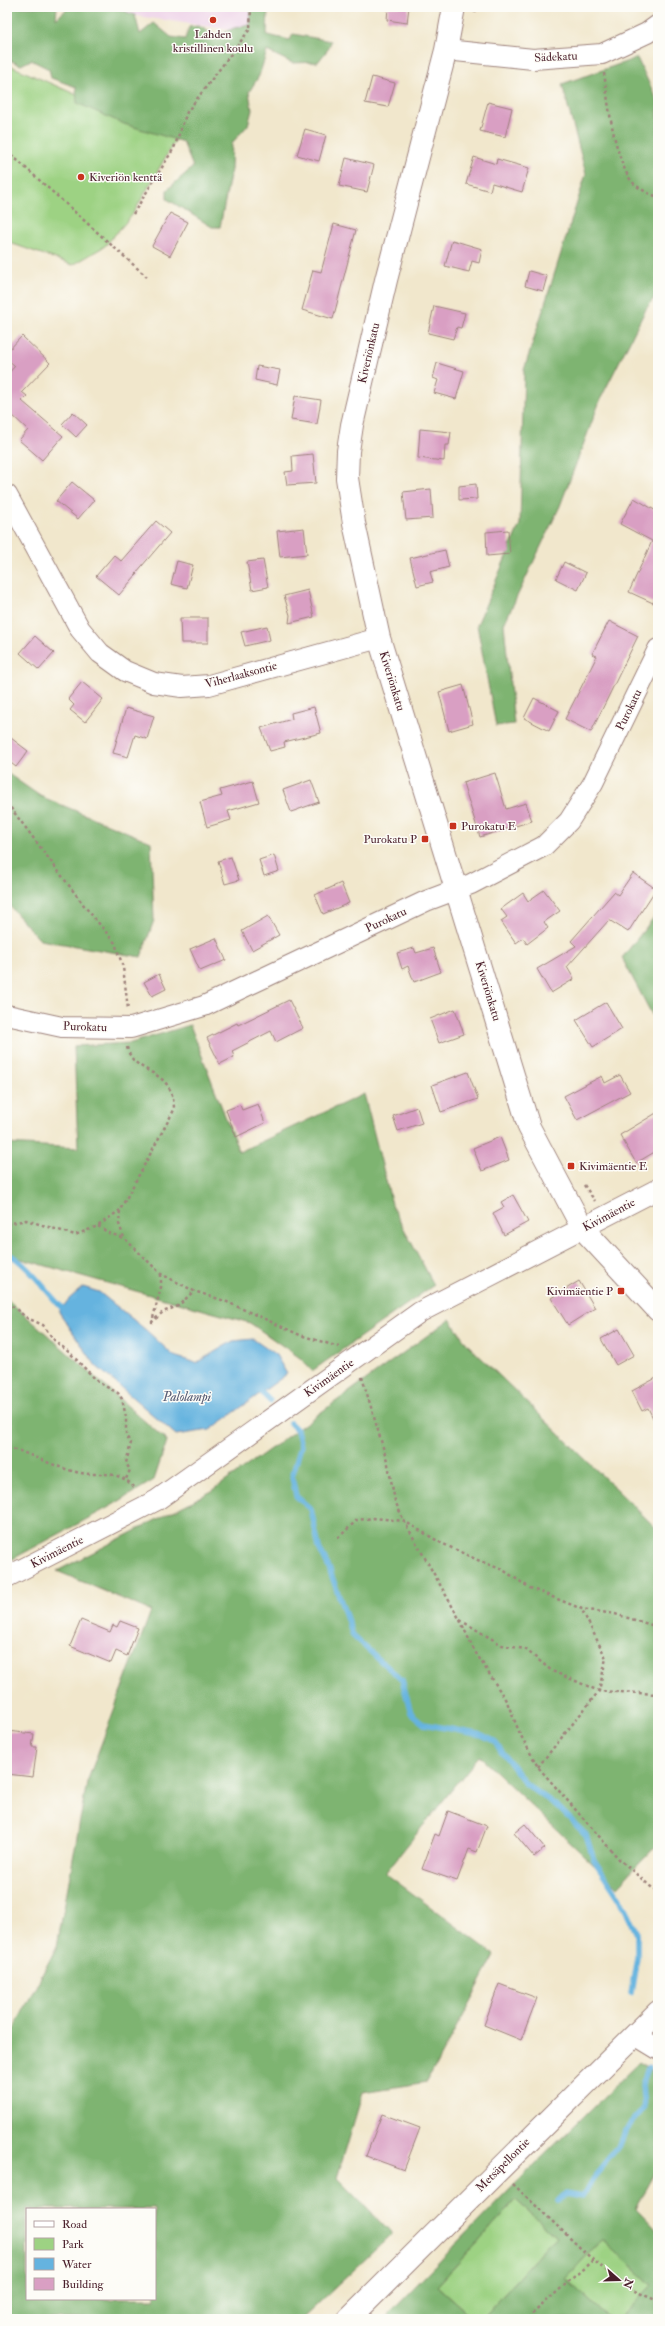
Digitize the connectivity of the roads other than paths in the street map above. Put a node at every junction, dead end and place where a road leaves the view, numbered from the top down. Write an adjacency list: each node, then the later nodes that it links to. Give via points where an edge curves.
1 (454, 7): 3 (street, Kiveriönkatu)
2 (658, 25): 3 (street, Sädekatu, via 602,54 533,59)
3 (446, 50): 5 (street, Kiveriönkatu, via 386,280 348,451 347,478 354,523)
4 (7, 495): 5 (street, Viherlaaksontie, via 80,630 100,653 125,671 154,683 182,687 209,685)
5 (378, 638): 7 (street, Kiveriönkatu)
6 (658, 649): 7 (street, Purokatu, via 593,783 569,821 544,846 471,884)
7 (456, 889): 8 (street, Purokatu, via 204,1006 131,1028 62,1027); 10 (street, Kiveriönkatu, via 529,1127)
8 (7, 1015)
9 (658, 1189): 10 (street, Kivimäentie)
10 (584, 1228): 11 (street, Kiveriönkatu); 12 (street, Kivimäentie, via 420,1312 157,1500)
11 (658, 1310)
12 (7, 1577)
13 (658, 2012): 14 (street, Metsäpellontie)
14 (635, 2035): 15 (street); 16 (street, Metsäpellontie)
15 (658, 2049)
16 (349, 2319)

